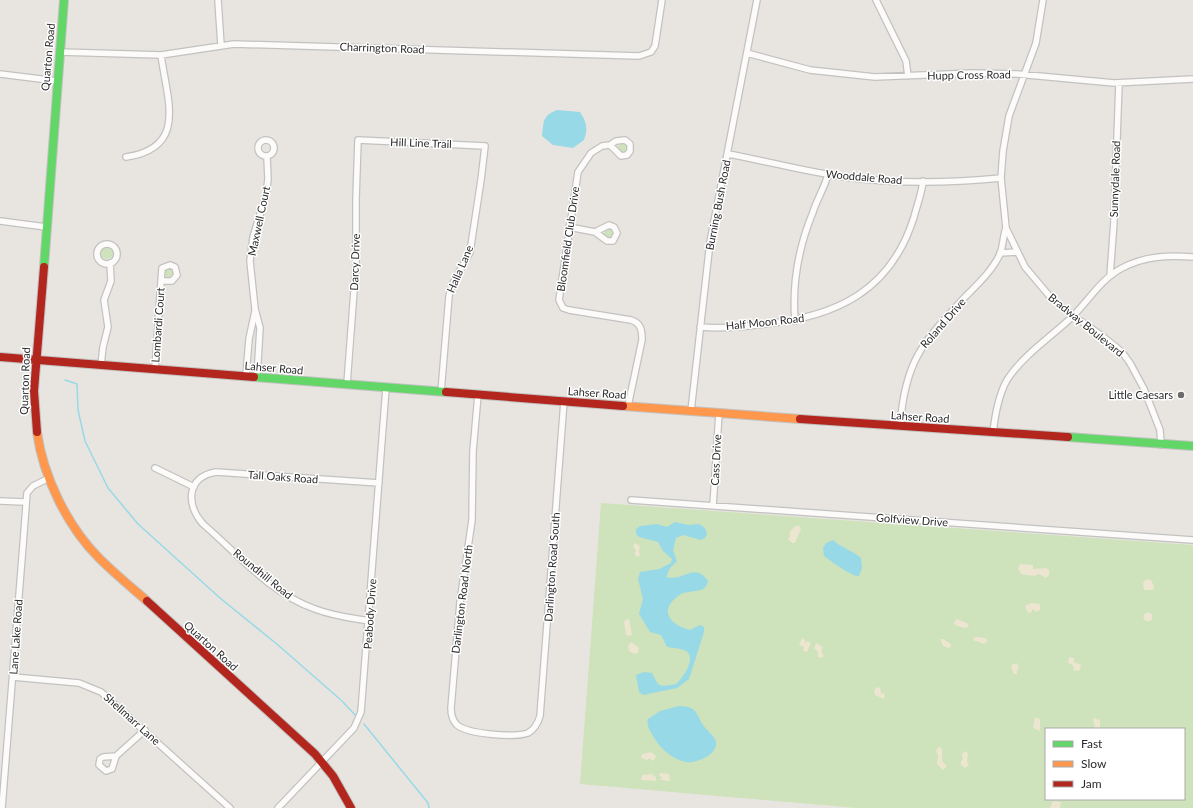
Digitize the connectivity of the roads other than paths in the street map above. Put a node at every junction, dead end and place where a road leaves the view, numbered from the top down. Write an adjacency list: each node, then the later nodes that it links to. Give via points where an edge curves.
1 (64, 0): 8 (street, Quarton Road)
2 (218, 0): 7 (street)
3 (662, 0): 7 (street, Charrington Road, via 654,46 651,52 639,56)
4 (757, 0): 9 (street, Burning Bush Road)
5 (876, 0): 13 (street, via 906,61)
6 (1043, 0): 12 (street, Bradway Boulevard, via 1036,42)
7 (221, 45): 10 (street, Charrington Road)
8 (60, 52): 10 (street, Charrington Road); 15 (street, Quarton Road)
9 (747, 53): 13 (street, Hupp Cross Road, via 816,70 875,77); 20 (street, Burning Bush Road)
10 (161, 56): 21 (street, via 169,114 168,131 160,144 153,149 141,155)
11 (0, 74): 15 (street)
12 (1025, 75): 13 (street, Hupp Cross Road, via 972,73); 16 (street, Hupp Cross Road); 24 (street, Bradway Boulevard, via 1006,129)
13 (908, 76)
14 (1193, 79): 16 (street, Hupp Cross Road)
15 (57, 81): 27 (street, Quarton Road)
16 (1119, 83): 35 (street, Sunnydale Road)
17 (358, 140): 19 (street, Hill Line Trail); 47 (street, Darcy Drive, via 356,264)
18 (610, 145): 28 (street, Bloomfield Club Drive, via 602,146 591,153 580,166)
19 (485, 146): 49 (street, Halla Lane, via 470,252 448,296)
20 (728, 154): 23 (street, Wooddale Road); 40 (street, Burning Bush Road, via 710,242)
21 (126, 157)
22 (267, 157): 37 (street, Maxwell Court, via 266,195 251,253 250,270)
23 (828, 174): 25 (street, Wooddale Road, via 877,181); 39 (street, via 812,212 801,251 795,288)
24 (1001, 178): 25 (street, Wooddale Road); 29 (street, Bradway Boulevard)
25 (923, 181): 39 (street, Half Moon Road, via 906,238 897,255 881,275 843,304 827,312)
26 (0, 221): 27 (street)
27 (46, 227): 42 (street, Quarton Road)
28 (569, 228): 30 (street); 52 (street, Bloomfield Club Drive, via 561,304 577,312 630,320 636,322 641,329 641,348)
29 (1006, 228): 31 (street, Bradway Boulevard); 32 (street, Roland Drive)
30 (594, 232)
31 (1017, 252): 32 (street); 38 (street, Bradway Boulevard, via 1042,288)
32 (1000, 253): 55 (street, Roland Drive, via 987,275 936,328 918,352 905,386)
33 (1193, 257): 35 (street, via 1149,258 1130,264)
34 (110, 263): 43 (street, via 111,281 104,300 108,327)
35 (1110, 276): 38 (street)
36 (161, 281): 44 (street, Lombardi Court)
37 (255, 309): 45 (street, Maxwell Court); 46 (street, Maxwell Court, via 260,328)
38 (1073, 316): 56 (street, via 1023,361 1008,379 998,403); 57 (street, Bradway Boulevard, via 1101,335 1130,363 1144,389 1160,430)
39 (795, 321): 40 (street, Half Moon Road)
40 (700, 327): 53 (street, Burning Bush Road)
41 (0, 357): 42 (street, Lahser Road)
42 (36, 360): 43 (street, Lahser Road); 60 (street, Quarton Road, via 36,426)
43 (101, 365): 44 (street, Lahser Road)
44 (155, 369): 45 (street, Lahser Road)
45 (246, 376): 46 (street, Lahser Road)
46 (257, 377): 47 (street, Lahser Road)
47 (347, 384): 48 (street, Lahser Road)
48 (386, 388): 49 (street, Lahser Road); 61 (street, Peabody Drive)
49 (441, 392): 50 (street, Lahser Road)
50 (478, 395): 51 (street, Lahser Road); 71 (street, Darlington Road North, via 473,450 472,520 460,602 451,713 455,722 466,730 513,735)
51 (564, 401): 52 (street, Lahser Road); 71 (street, Darlington Road South, via 541,711)
52 (628, 406): 53 (street, Lahser Road)
53 (691, 411): 54 (street, Lahser Road)
54 (719, 413): 55 (street, Lahser Road); 66 (street, Cass Drive)
55 (900, 426): 56 (street, Lahser Road)
56 (993, 433): 57 (street, Lahser Road)
57 (1161, 445): 58 (street, Lahser Road)
58 (1193, 446)
59 (155, 468): 62 (street)
60 (48, 478): 65 (street, Lane Lake Road, via 30,489); 73 (street, Quarton Road, via 74,526 102,561)
61 (379, 483): 62 (street, Tall Oaks Road, via 223,472 206,475); 68 (street, Peabody Drive)
62 (194, 487): 68 (street, Roundhill Road, via 191,500 196,516 269,583 294,600 314,609)
63 (631, 500): 66 (street, Golfview Drive)
64 (0, 501): 65 (street)
65 (25, 502): 69 (street, Lane Lake Road)
66 (714, 506): 67 (street, Golfview Drive)
67 (1193, 540)
68 (369, 621): 73 (street, Peabody Drive, via 361,712 354,728)
69 (13, 677): 70 (street, Shellmarr Lane, via 90,686 101,692); 74 (street, Lane Lake Road)
70 (145, 730): 72 (street); 76 (street, Shellmarr Lane)
71 (532, 730)
72 (116, 756)
73 (322, 762): 77 (street, Peabody Drive); 78 (street, Quarton Road, via 340,786)
74 (2, 778): 75 (street, Lane Lake Road)
75 (2, 808)
76 (230, 808)
77 (278, 808)
78 (351, 808)

